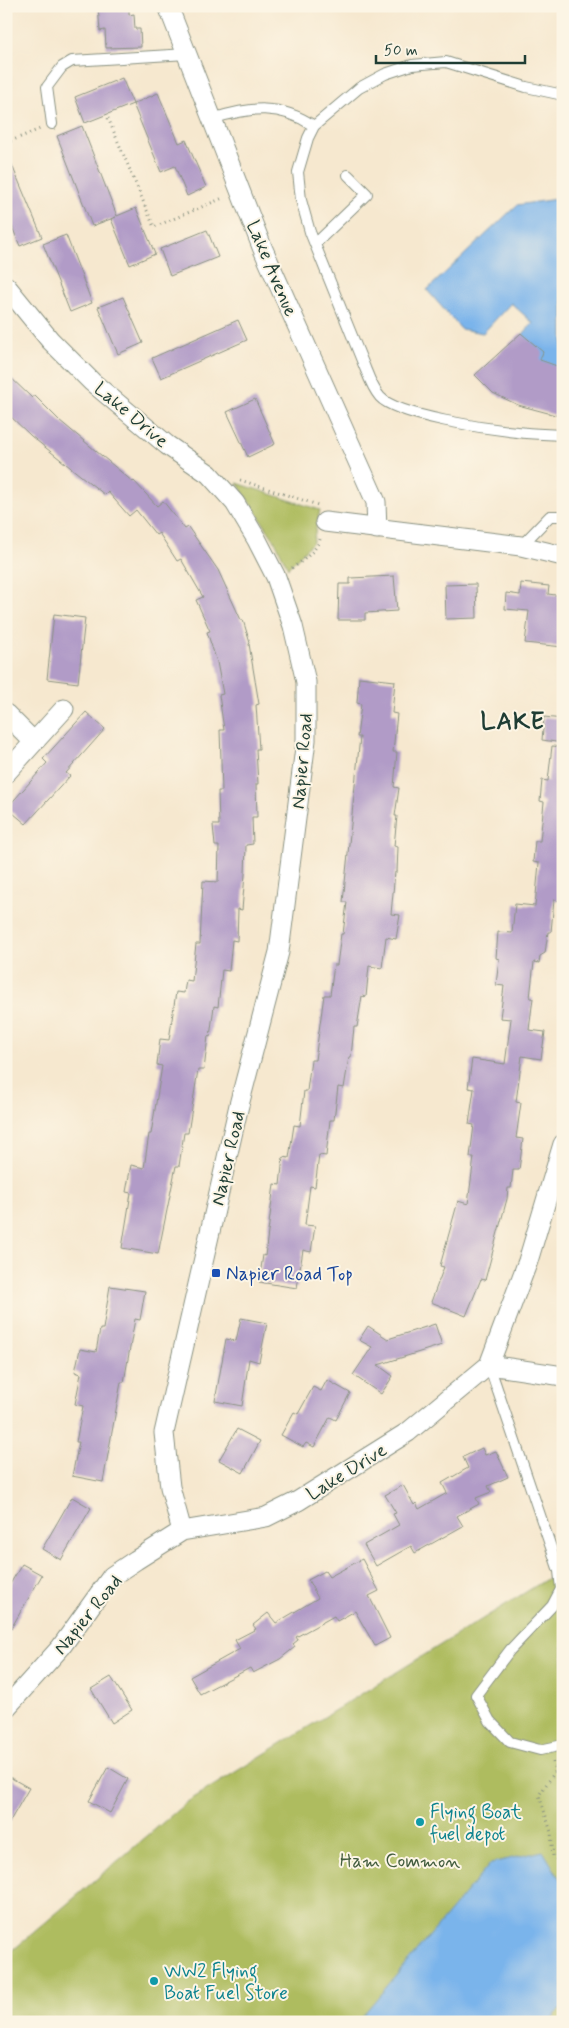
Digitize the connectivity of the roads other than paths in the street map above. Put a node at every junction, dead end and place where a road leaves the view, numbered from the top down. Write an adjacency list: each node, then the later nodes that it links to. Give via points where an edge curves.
1 (168, 6): 2 (street, Lake Avenue)
2 (187, 54): 4 (street, Lake Avenue); 5 (lane, via 72,61 62,67 47,87)
3 (563, 95): 6 (lane, via 446,62 412,65 359,88)
4 (212, 118): 6 (lane, via 276,109 298,116); 13 (street, Lake Avenue, via 262,247 376,502)
5 (52, 124)
6 (314, 126): 8 (lane, via 298,172 301,200)
7 (348, 175): 8 (lane, via 366,194)
8 (315, 244): 10 (lane, via 372,384 381,398 393,406 433,418 518,432)
9 (6, 286): 14 (street, Lake Drive, via 50,340 92,382 223,488)
10 (563, 434)
11 (563, 516): 15 (lane, via 550,516)
12 (325, 522): 13 (street)
13 (377, 529): 15 (street)
14 (257, 540): 24 (street, Napier Road, via 276,576 293,626 306,682 306,740 279,952 239,1105 164,1433 170,1487)
15 (521, 546): 16 (street)
16 (563, 556)
17 (64, 709): 19 (street)
18 (6, 714): 19 (street)
19 (34, 742): 20 (street)
20 (6, 773)
21 (563, 1144): 22 (street, Lake Drive, via 528,1262)
22 (489, 1364): 23 (street); 24 (street, Lake Drive, via 408,1432 298,1501 266,1517); 26 (lane, via 559,1571 562,1589 552,1606 510,1650 476,1695 490,1721 510,1742 540,1750)
23 (563, 1376)
24 (182, 1531): 25 (street, Napier Road, via 112,1576 62,1647)
25 (6, 1708)
26 (563, 1744)

